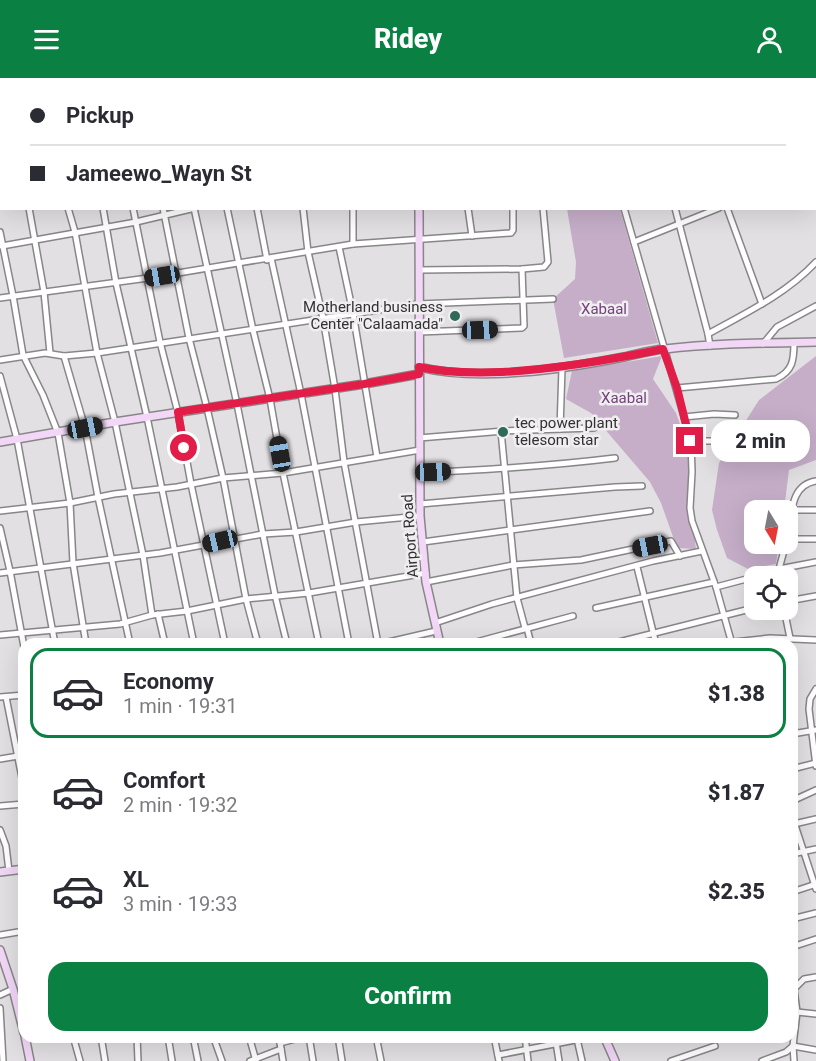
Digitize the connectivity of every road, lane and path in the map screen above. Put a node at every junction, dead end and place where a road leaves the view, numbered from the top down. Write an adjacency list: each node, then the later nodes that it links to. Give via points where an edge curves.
1 (29, 210): 27 (street)
2 (69, 210): 25 (street)
3 (103, 210): 23 (street)
4 (133, 210): 21 (street)
5 (163, 210): 20 (street)
6 (190, 210): 20 (street)
7 (194, 210): 37 (street)
8 (227, 210): 36 (street)
9 (257, 210): 34 (street)
10 (303, 210): 33 (street)
11 (353, 210): 30 (street)
12 (419, 210): 28 (street, Airport Road)
13 (468, 210): 26 (street)
14 (513, 210): 26 (street, via 512,232)
15 (543, 210): 38 (street, via 548,262 542,268)
16 (625, 210): 29 (street)
17 (676, 210): 22 (street)
18 (714, 210): 22 (street)
19 (728, 210): 50 (street)
20 (164, 216): 21 (street); 40 (street)
21 (136, 222): 23 (street); 41 (street)
22 (680, 224): 29 (street); 58 (street)
23 (107, 227): 25 (street); 42 (street)
24 (0, 232): 31 (street)
25 (75, 232): 27 (street); 43 (street)
26 (472, 236): 28 (street)
27 (35, 240): 31 (street); 44 (street)
28 (418, 240): 30 (street); 39 (street, Airport Road)
29 (634, 242): 66 (street)
30 (353, 244): 32 (street)
31 (2, 246): 45 (street)
32 (339, 247): 33 (street); 52 (street)
33 (308, 252): 34 (street); 53 (street)
34 (269, 259): 36 (street); 54 (street)
35 (816, 262): 50 (street)
36 (238, 264): 37 (street); 55 (street)
37 (206, 269): 40 (street); 57 (street)
38 (522, 269): 39 (street); 48 (street)
39 (419, 270): 49 (street, Airport Road)
40 (176, 274): 41 (street); 59 (street)
41 (148, 278): 42 (street); 60 (street)
42 (116, 283): 43 (street); 65 (street)
43 (86, 287): 44 (street); 67 (street)
44 (44, 292): 45 (street); 68 (street)
45 (13, 296): 46 (street); 69 (street)
46 (0, 298)
47 (554, 299): 48 (street)
48 (523, 300): 49 (street); 56 (street, via 522,328)
49 (418, 304): 52 (street); 56 (street, Airport Road)
50 (762, 304): 58 (street)
51 (816, 306): 63 (street, via 777,327)
52 (352, 313): 53 (street); 75 (street)
53 (323, 318): 54 (street); 77 (street)
54 (285, 325): 55 (street); 78 (street)
55 (253, 330): 57 (street); 79 (street)
56 (419, 332): 73 (street, Airport Road)
57 (222, 334): 59 (street); 80 (street)
58 (708, 334): 64 (street)
59 (189, 338): 60 (street); 81 (street)
60 (160, 342): 65 (street); 82 (street)
61 (794, 342): 62 (street); 63 (street); 76 (street, via 790,369 777,379)
62 (816, 342)
63 (762, 344): 64 (street)
64 (710, 346): 66 (street)
65 (130, 348): 67 (street); 84 (street)
66 (663, 349): 72 (street); 76 (street)
67 (97, 352): 70 (street); 86 (street)
68 (50, 353): 69 (street); 70 (street)
69 (23, 355): 71 (street); 91 (street)
70 (64, 356): 87 (street)
71 (0, 360)
72 (562, 368): 73 (street, via 484,373); 89 (street)
73 (419, 370): 75 (street); 92 (street, Airport Road)
74 (0, 376): 93 (street)
75 (364, 384): 77 (street); 98 (street)
76 (677, 388): 85 (street)
77 (335, 389): 78 (street); 100 (street)
78 (301, 394): 79 (street); 101 (street)
79 (270, 399): 80 (street); 103 (street)
80 (237, 404): 81 (street); 105 (street)
81 (207, 408): 82 (street); 106 (street)
82 (178, 412): 84 (street); 108 (street)
83 (735, 415): 85 (street)
84 (147, 417): 86 (street); 110 (street)
85 (684, 417): 94 (street)
86 (115, 422): 87 (street); 111 (street)
87 (85, 428): 91 (street); 112 (street)
88 (594, 428): 89 (street)
89 (560, 429): 90 (street)
90 (501, 431): 92 (street); 102 (street)
91 (58, 433): 93 (street); 115 (street)
92 (419, 438): 97 (street, Airport Road)
93 (17, 439): 96 (street); 117 (street)
94 (690, 441): 95 (street); 135 (street, via 690,508)
95 (722, 441)
96 (0, 442)
97 (420, 450): 98 (street); 104 (street, Airport Road)
98 (377, 457): 100 (street)
99 (615, 458): 102 (street)
100 (344, 462): 101 (street); 123 (street)
101 (314, 467): 103 (street); 125 (street)
102 (503, 469): 104 (street); 113 (street)
103 (284, 473): 105 (street); 127 (street)
104 (419, 473): 116 (street, Airport Road)
105 (252, 476): 106 (street); 128 (street)
106 (222, 478): 108 (street); 129 (street)
107 (816, 481): 114 (street, via 805,484)
108 (191, 484): 110 (street); 133 (street)
109 (642, 486): 113 (street)
110 (161, 488): 111 (street); 134 (street)
111 (129, 493): 112 (street); 136 (street)
112 (98, 497): 115 (street); 138 (street)
113 (507, 497): 116 (street); 126 (street)
114 (794, 500)
115 (70, 503): 117 (street); 140 (street)
116 (420, 504): 122 (street, Airport Road)
117 (28, 508): 120 (street); 144 (street)
118 (798, 510): 119 (street)
119 (816, 510)
120 (0, 511)
121 (650, 511): 126 (street)
122 (420, 516): 123 (street); 132 (street, Airport Road)
123 (356, 522): 125 (street); 150 (street)
124 (0, 528): 145 (street)
125 (326, 528): 127 (street); 152 (street)
126 (511, 531): 132 (street); 141 (street)
127 (296, 532): 128 (street); 153 (street)
128 (263, 534): 129 (street); 154 (street)
129 (235, 538): 133 (street); 158 (street)
130 (798, 539): 131 (street)
131 (816, 539)
132 (423, 542): 147 (street, Airport Road)
133 (204, 544): 134 (street); 160 (street)
134 (174, 550): 136 (street); 163 (street)
135 (702, 551): 137 (street); 151 (street)
136 (143, 555): 138 (street); 164 (street)
137 (680, 556): 141 (street, via 671,540 581,560); 142 (street)
138 (111, 558): 140 (street); 168 (street)
139 (816, 562): 143 (street)
140 (73, 563): 144 (street); 169 (street)
141 (513, 565): 149 (street); 156 (street)
142 (637, 567): 156 (street); 157 (street)
143 (798, 567)
144 (42, 568): 145 (street); 172 (street)
145 (10, 571): 146 (street); 174 (street)
146 (0, 573)
147 (426, 573): 149 (street, Airport Road); 150 (street)
148 (744, 579): 151 (street)
149 (426, 582): 170 (street, Airport Road)
150 (368, 584): 152 (street); 187 (street)
151 (715, 584): 157 (street); 165 (street)
152 (337, 588): 153 (street); 186 (street)
153 (309, 593): 154 (street); 185 (street)
154 (275, 595): 158 (street); 184 (street)
155 (816, 596): 159 (street)
156 (517, 598): 170 (street); 171 (street)
157 (644, 598): 161 (street); 173 (street)
158 (246, 599): 160 (street); 183 (street)
159 (798, 600)
160 (216, 605): 163 (street); 182 (street)
161 (596, 608)
162 (744, 610): 165 (street)
163 (187, 611): 164 (street); 181 (street)
164 (155, 615): 168 (street); 180 (street)
165 (724, 615): 173 (street); 194 (street)
166 (573, 616): 171 (street)
167 (786, 620): 195 (street)
168 (125, 623): 169 (street); 179 (street)
169 (81, 627): 172 (street); 178 (street)
170 (436, 627): 188 (street); 189 (street, Airport Road)
171 (526, 628): 190 (street); 191 (street)
172 (53, 631): 174 (street); 177 (street)
173 (653, 632): 192 (street); 193 (street)
174 (21, 633): 175 (street); 176 (street)
175 (0, 635)
176 (22, 638)
177 (54, 638)
178 (84, 638)
179 (129, 638)
180 (163, 638)
181 (193, 638)
182 (224, 638)
183 (256, 638)
184 (286, 638)
185 (318, 638)
186 (348, 638)
187 (378, 638)
188 (399, 638)
189 (439, 638)
190 (490, 638)
191 (529, 638)
192 (632, 638)
193 (654, 638)
194 (731, 638)
195 (790, 638)
196 (798, 639): 197 (street)
197 (816, 640)
198 (816, 689): 201 (street)
199 (18, 696): 200 (street)
200 (2, 697): 204 (street)
201 (813, 699): 202 (street, via 808,709)
202 (814, 730): 203 (street); 207 (street)
203 (798, 733)
204 (18, 746)
205 (18, 756): 206 (street)
206 (0, 759)
207 (816, 764): 208 (street)
208 (798, 768)
209 (816, 790): 210 (street)
210 (798, 798)
211 (18, 804): 212 (street)
212 (0, 806)
213 (816, 819): 214 (street)
214 (798, 820)
215 (0, 830): 221 (street)
216 (798, 837): 218 (street)
217 (816, 849): 218 (street)
218 (802, 851): 219 (street); 223 (street)
219 (798, 852)
220 (18, 870): 221 (street)
221 (9, 871): 222 (street)
222 (0, 872)
223 (815, 886): 224 (street)
224 (798, 890)
225 (816, 913): 226 (street)
226 (798, 918)
227 (18, 932): 228 (street)
228 (0, 935)
229 (816, 939): 230 (street)
230 (798, 945)
231 (0, 950): 234 (street)
232 (816, 977): 233 (street)
233 (798, 984)
234 (13, 989): 235 (street); 237 (street)
235 (0, 995)
236 (0, 1008): 265 (street)
237 (18, 1010)
238 (798, 1012): 239 (street)
239 (816, 1014)
240 (26, 1043): 266 (street)
241 (75, 1043): 267 (street)
242 (102, 1043): 268 (street)
243 (137, 1043): 269 (street)
244 (169, 1043): 270 (street)
245 (195, 1043): 271 (street)
246 (216, 1043): 272 (street)
247 (250, 1043): 264 (street)
248 (280, 1043): 264 (street); 273 (street)
249 (309, 1043): 274 (street)
250 (339, 1043): 275 (street)
251 (377, 1043): 276 (street)
252 (495, 1043): 263 (street)
253 (526, 1043): 261 (street)
254 (561, 1043): 258 (street)
255 (578, 1043): 279 (street)
256 (607, 1043): 280 (street)
257 (793, 1043): 260 (street)
258 (556, 1044): 261 (street); 278 (street)
259 (715, 1046): 281 (street)
260 (793, 1046): 262 (street); 282 (street); 283 (street)
261 (527, 1050): 263 (street); 277 (street)
262 (816, 1050)
263 (498, 1058)
264 (254, 1060)
265 (3, 1061)
266 (30, 1061)
267 (80, 1061)
268 (105, 1061)
269 (138, 1061)
270 (172, 1061)
271 (198, 1061)
272 (222, 1061)
273 (283, 1061)
274 (313, 1061)
275 (342, 1061)
276 (381, 1061)
277 (528, 1061)
278 (559, 1061)
279 (582, 1061)
280 (615, 1061)
281 (671, 1061)
282 (762, 1061)
283 (794, 1061)

